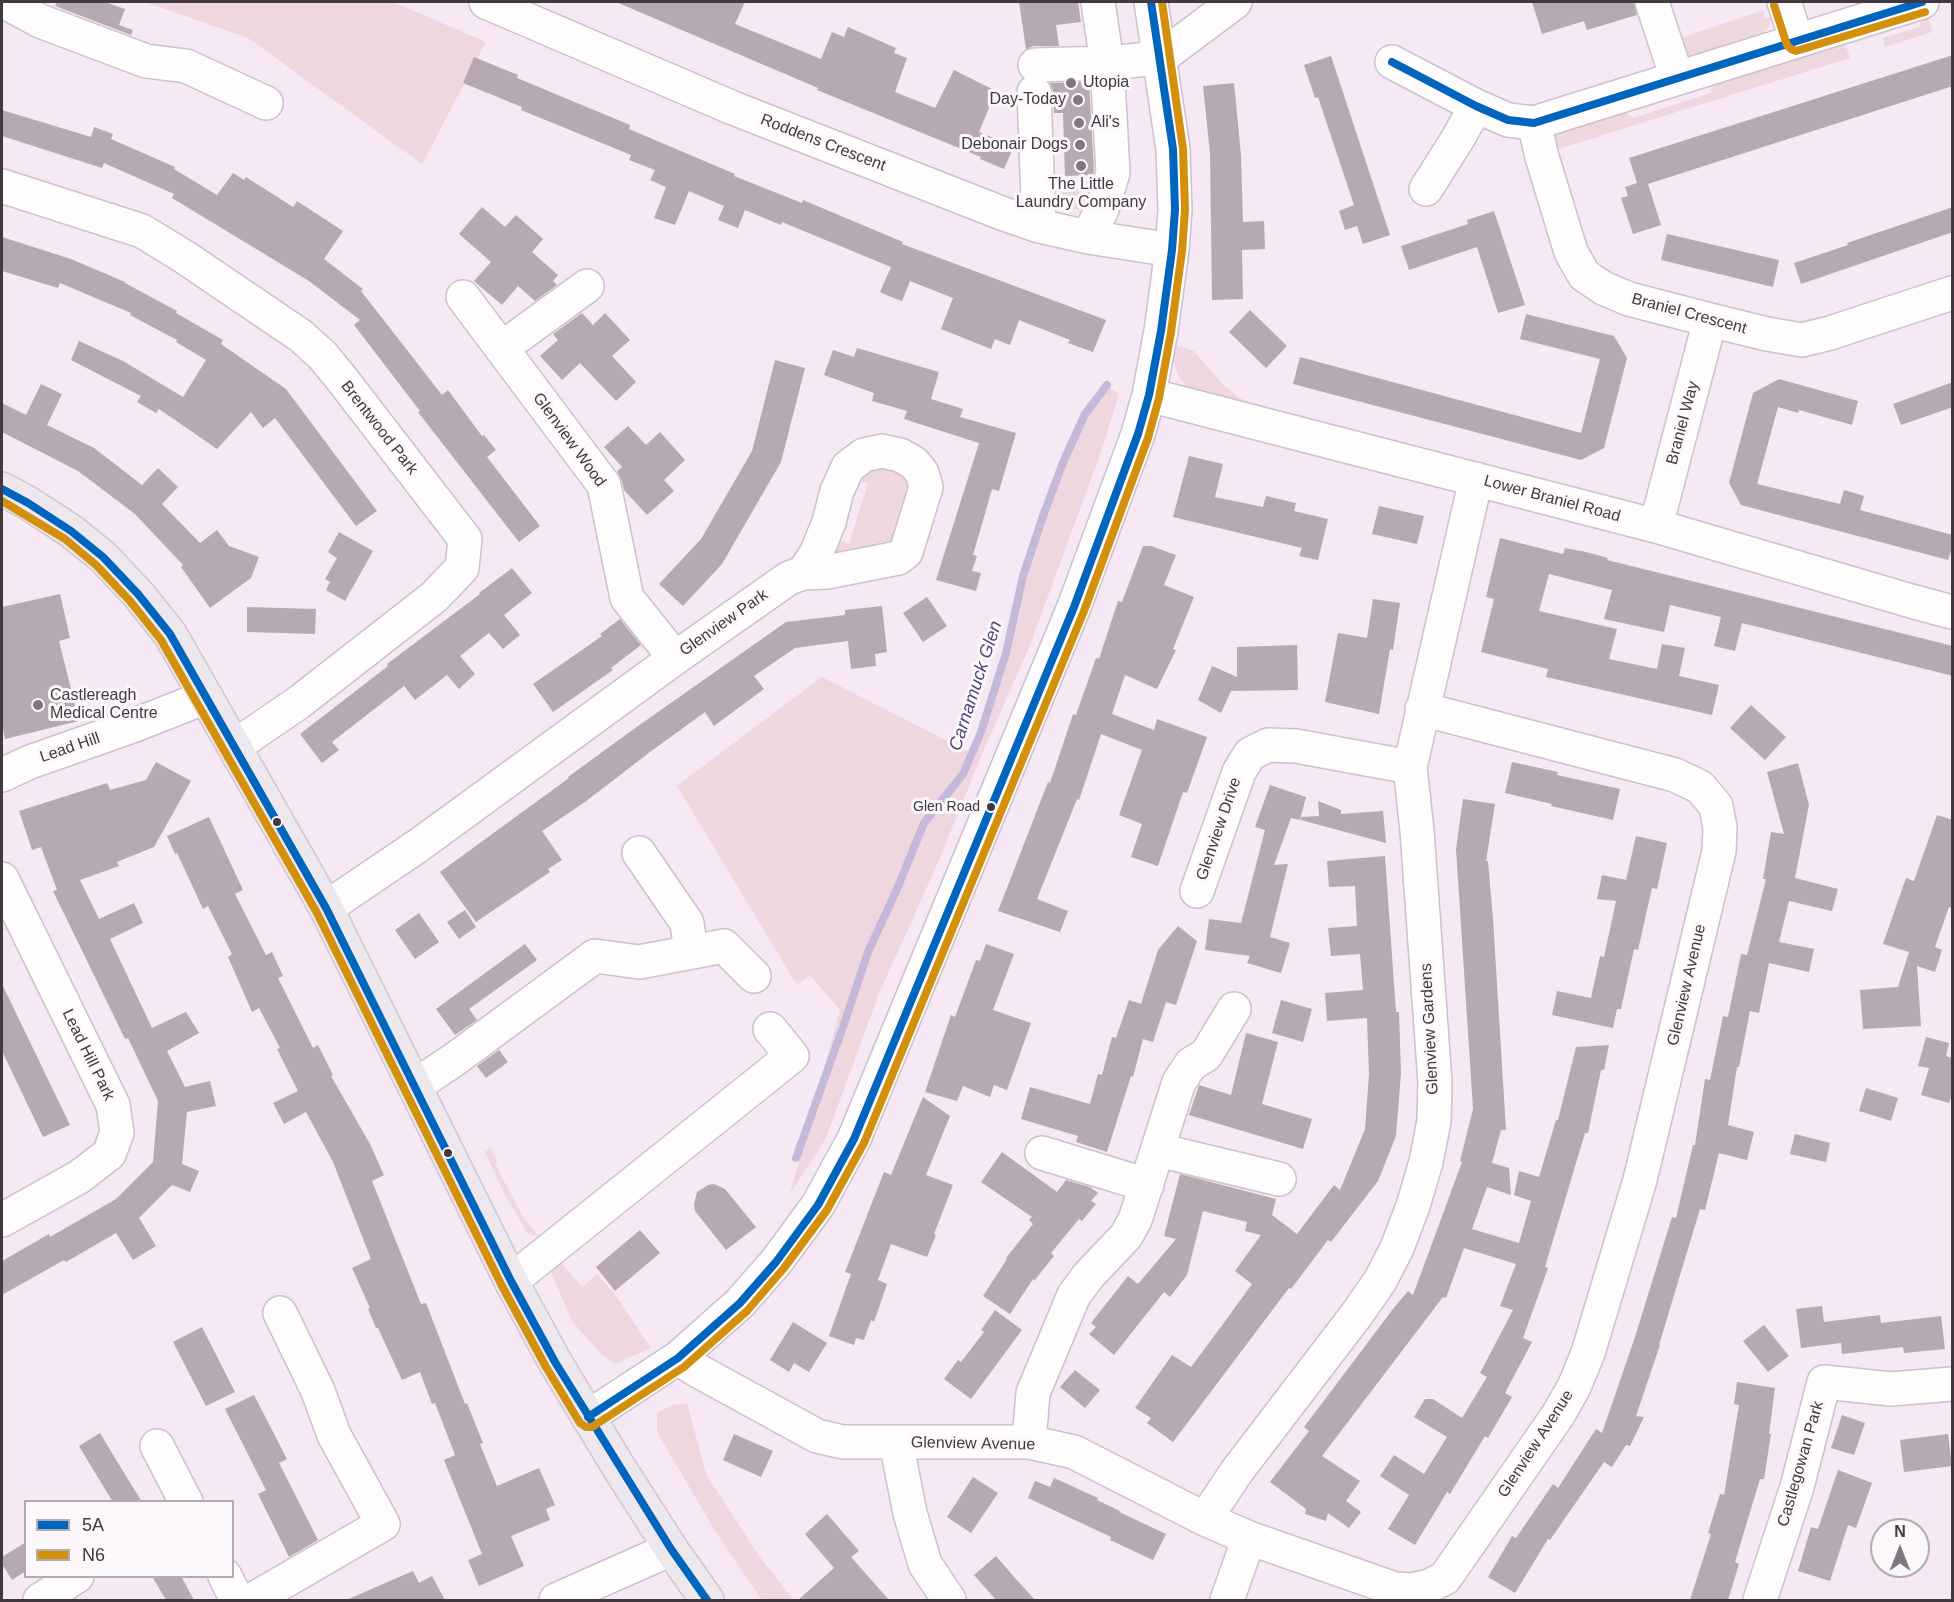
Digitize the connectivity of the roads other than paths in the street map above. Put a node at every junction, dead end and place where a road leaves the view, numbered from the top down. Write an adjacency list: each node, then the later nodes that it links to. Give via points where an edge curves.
1 (5, 2): 14 (street, via 40,21 146,61 186,66)
2 (486, 2): 19 (street, Roddens Crescent, via 734,108)
3 (1098, 2): 12 (street)
4 (1151, 2): 10 (street)
5 (1235, 2): 10 (street)
6 (1652, 2): 13 (street)
7 (1784, 2): 9 (street)
8 (1922, 2): 9 (street)
9 (1797, 41): 13 (street)
10 (1160, 58): 12 (street); 21 (street, via 1173,149)
11 (1392, 62): 15 (street)
12 (1107, 63): 19 (street, via 1035,79); 20 (street, via 1112,179)
13 (1677, 78): 16 (street)
14 (266, 103)
15 (1476, 106): 16 (street, via 1508,120); 18 (street)
16 (1534, 123): 25 (street, Braniel Crescent, via 1571,252 1584,275 1629,299)
17 (2, 186): 36 (street, Brentwood Park, via 142,231 301,336 322,355 465,539 462,568 434,597 298,703)
18 (1426, 189)
19 (1039, 226): 20 (street, Roddens Crescent)
20 (1088, 237): 21 (street, Roddens Crescent)
21 (1172, 250): 27 (street)
22 (587, 286): 26 (street)
23 (1953, 293): 25 (street, Braniel Crescent, via 1802,340)
24 (463, 297): 26 (street, Glenview Wood)
25 (1710, 320): 30 (street, Braniel Way)
26 (502, 348): 33 (street, Glenview Wood, via 604,485 627,598)
27 (1149, 394): 28 (street, Lower Braniel Road); 55 (street, via 1074,607 854,1139 818,1205 776,1262 740,1303)
28 (1476, 479): 30 (street, Lower Braniel Road); 35 (street, Glenview Gardens)
29 (2, 489): 34 (main road, via 71,531 103,557 170,634)
30 (1656, 526): 32 (street, Lower Braniel Road)
31 (803, 573): 33 (street, Glenview Park, via 766,592)
32 (1953, 612)
33 (675, 658): 42 (street, Glenview Park)
34 (206, 697): 36 (main road); 38 (street, Lead Hill)
35 (1422, 710): 37 (street, Glenview Gardens); 63 (street, Glenview Avenue, via 1675,775 1700,787 1716,806 1719,851 1640,1180 1588,1353 1558,1415 1458,1562 1445,1578 1430,1586 1395,1589)
36 (235, 746): 42 (main road)
37 (1410, 767): 41 (street, Glenview Drive, via 1296,746 1268,745 1250,754 1239,772); 62 (street, Glenview Gardens, via 1435,1083 1434,1122 1426,1162 1413,1206 1380,1281)
38 (2, 775)
39 (639, 853): 43 (street, via 687,923)
40 (2, 879): 52 (street, Lead Hill Park, via 113,1105 117,1133 109,1154 79,1177)
41 (1197, 891)
42 (326, 908): 47 (main road)
43 (691, 952): 44 (street, via 724,946); 47 (street, via 639,962 595,956)
44 (754, 976)
45 (1234, 1010): 48 (street, via 1206,1055 1191,1064 1179,1082)
46 (770, 1029): 53 (street, via 792,1056)
47 (416, 1086): 53 (main road)
48 (1158, 1150): 50 (street); 51 (street)
49 (1042, 1153): 51 (street)
50 (1279, 1179)
51 (1147, 1185): 59 (street, via 1126,1236 1074,1295 1033,1393)
52 (2, 1220)
53 (511, 1281): 57 (main road)
54 (280, 1313): 70 (street, via 318,1391 334,1435 382,1524)
55 (678, 1358): 57 (street); 58 (street, Glenview Avenue, via 818,1436 843,1442)
56 (1953, 1384): 75 (street, Castlegowan Park, via 1891,1389 1824,1382 1797,1486)
57 (588, 1417): 64 (main road)
58 (896, 1442): 59 (street, Glenview Avenue); 73 (street, via 910,1514 925,1564)
59 (1029, 1442): 62 (street, Glenview Avenue, via 1074,1452)
60 (157, 1446): 61 (street)
61 (185, 1500)
62 (1204, 1519): 63 (street, Glenview Avenue)
63 (1249, 1538): 74 (street)
64 (671, 1549): 67 (street); 72 (main road)
65 (74, 1578): 68 (street)
66 (226, 1578): 69 (street)
67 (615, 1589): 71 (street)
68 (40, 1600)
69 (237, 1600)
70 (252, 1600)
71 (556, 1600)
72 (707, 1600)
73 (949, 1600)
74 (1227, 1600)
75 (1760, 1600)

